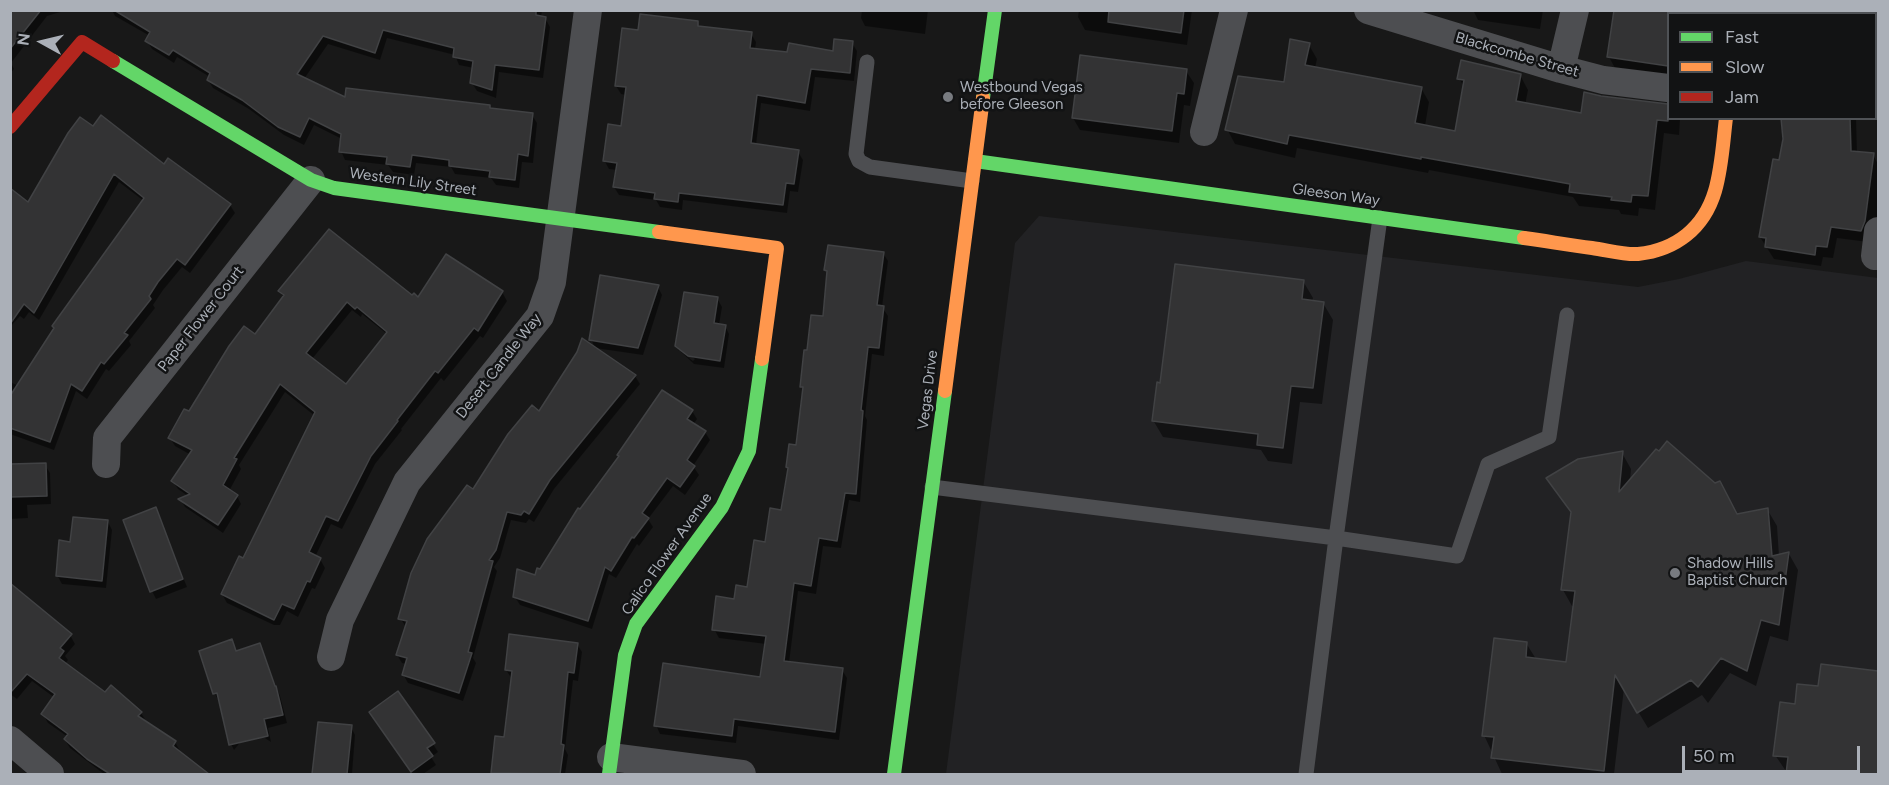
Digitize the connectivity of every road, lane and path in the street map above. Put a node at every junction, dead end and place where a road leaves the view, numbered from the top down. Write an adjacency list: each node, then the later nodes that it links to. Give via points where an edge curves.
1 (588, 10): 16 (street, Desert Candle Way)
2 (994, 10): 12 (street, Vegas Drive)
3 (1234, 10): 11 (street)
4 (1368, 10): 7 (street, Blackcombe Street)
5 (1575, 10): 7 (street)
6 (867, 62): 14 (lane, via 856,154 860,161 870,167)
7 (1561, 69): 8 (street, Blackcombe Street, via 1603,80)
8 (1667, 88)
9 (1726, 120): 15 (street, Gleeson Way, via 1717,188 1707,212 1689,233 1668,247 1636,254)
10 (10, 127): 13 (street, Western Lily Street, via 82,42)
11 (1204, 132)
12 (975, 160): 14 (street, Vegas Drive); 15 (street, Gleeson Way)
13 (311, 180): 16 (street, Western Lily Street, via 334,188); 19 (street, Paper Flower Court, via 107,438)
14 (972, 181): 20 (street, Vegas Drive)
15 (1380, 218): 21 (lane)
16 (560, 219): 17 (street, Western Lily Street); 22 (street, Desert Candle Way, via 552,282 540,316 407,482 340,620)
17 (777, 248): 24 (street, Calico Flower Avenue, via 749,451 722,507 636,624 625,654)
18 (1567, 315): 21 (lane, via 1549,437 1488,464 1457,556)
19 (106, 464)
20 (932, 487): 21 (lane); 27 (street, Vegas Drive)
21 (1336, 538): 28 (lane)
22 (332, 657)
23 (10, 740): 25 (street)
24 (610, 766): 26 (street)
25 (50, 774)
26 (742, 774)
27 (894, 774)
28 (1306, 774)

